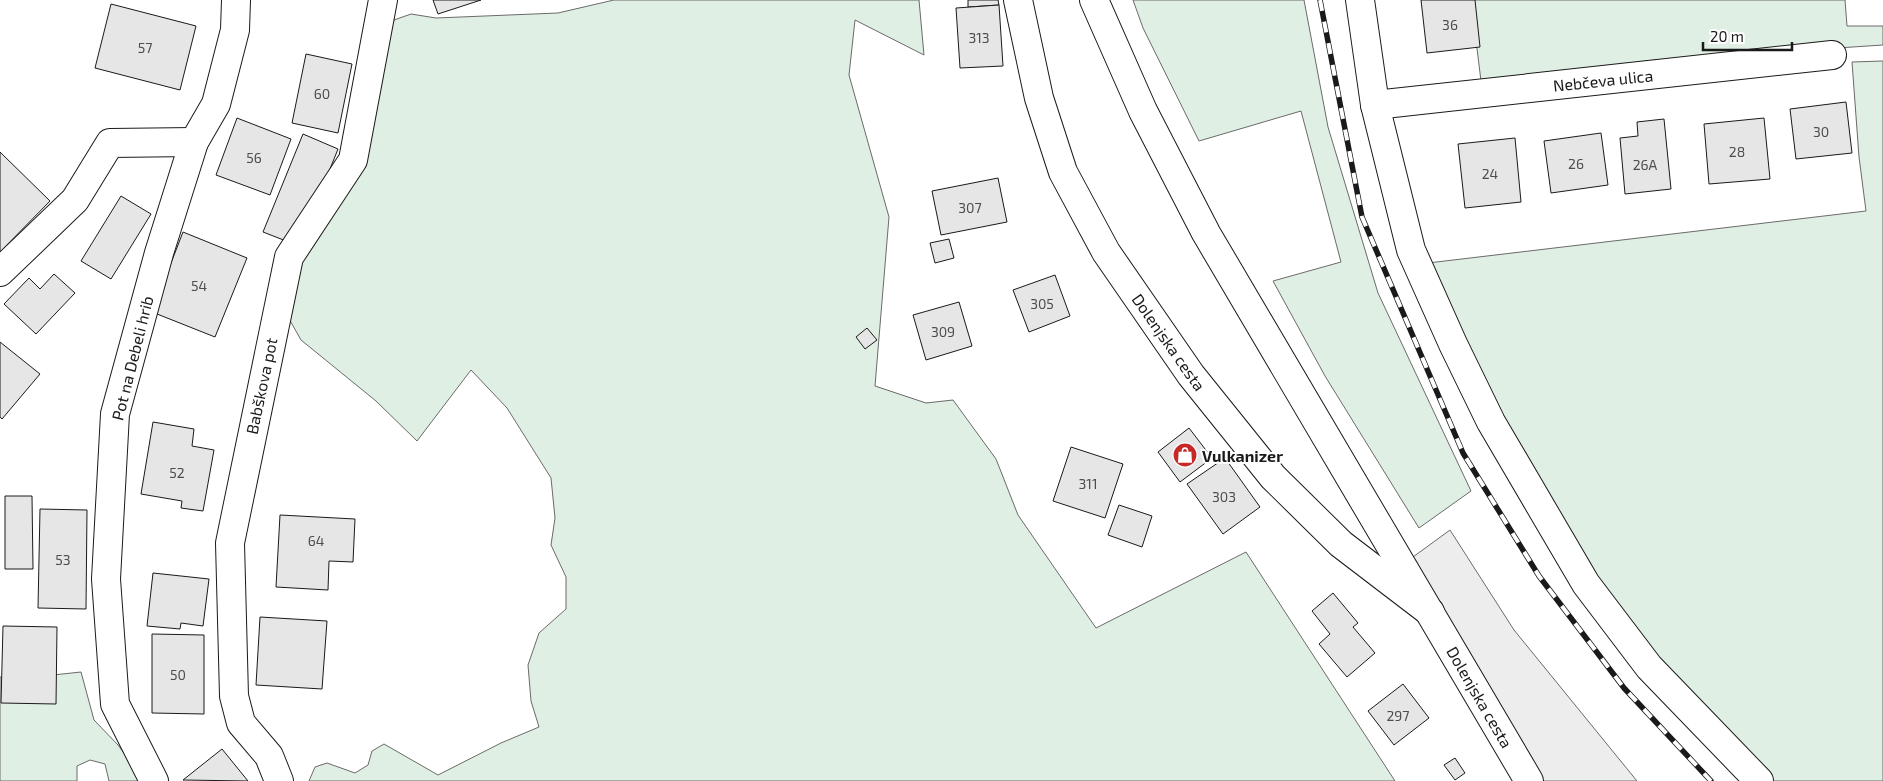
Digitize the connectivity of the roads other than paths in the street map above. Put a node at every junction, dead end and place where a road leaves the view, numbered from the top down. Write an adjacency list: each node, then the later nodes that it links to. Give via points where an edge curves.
1 (236, 0): 8 (street, Pot na Debeli hrib, via 235,30 216,104)
2 (383, 0): 12 (street, Babškova pot, via 353,160 289,257 230,542 234,696 241,723 268,756)
3 (1018, 0): 10 (street, Dolenjska cesta, via 1039,98 1063,172 1106,252 1190,375 1273,477 1341,544)
4 (1094, 0): 10 (street, Dolenjska cesta, via 1142,111 1206,233)
5 (1360, 0): 7 (street)
6 (1832, 55): 7 (street, Nebčeva ulica)
7 (1375, 105): 14 (street, via 1411,250 1491,422 1586,584 1649,667)
8 (194, 142): 9 (street, via 110,143 75,200); 11 (street, Pot na Debeli hrib, via 159,253 115,414 106,579 115,704)
9 (0, 272)
10 (1431, 613): 13 (street, Dolenjska cesta)
11 (154, 781)
12 (279, 781)
13 (1529, 781)
14 (1759, 781)

